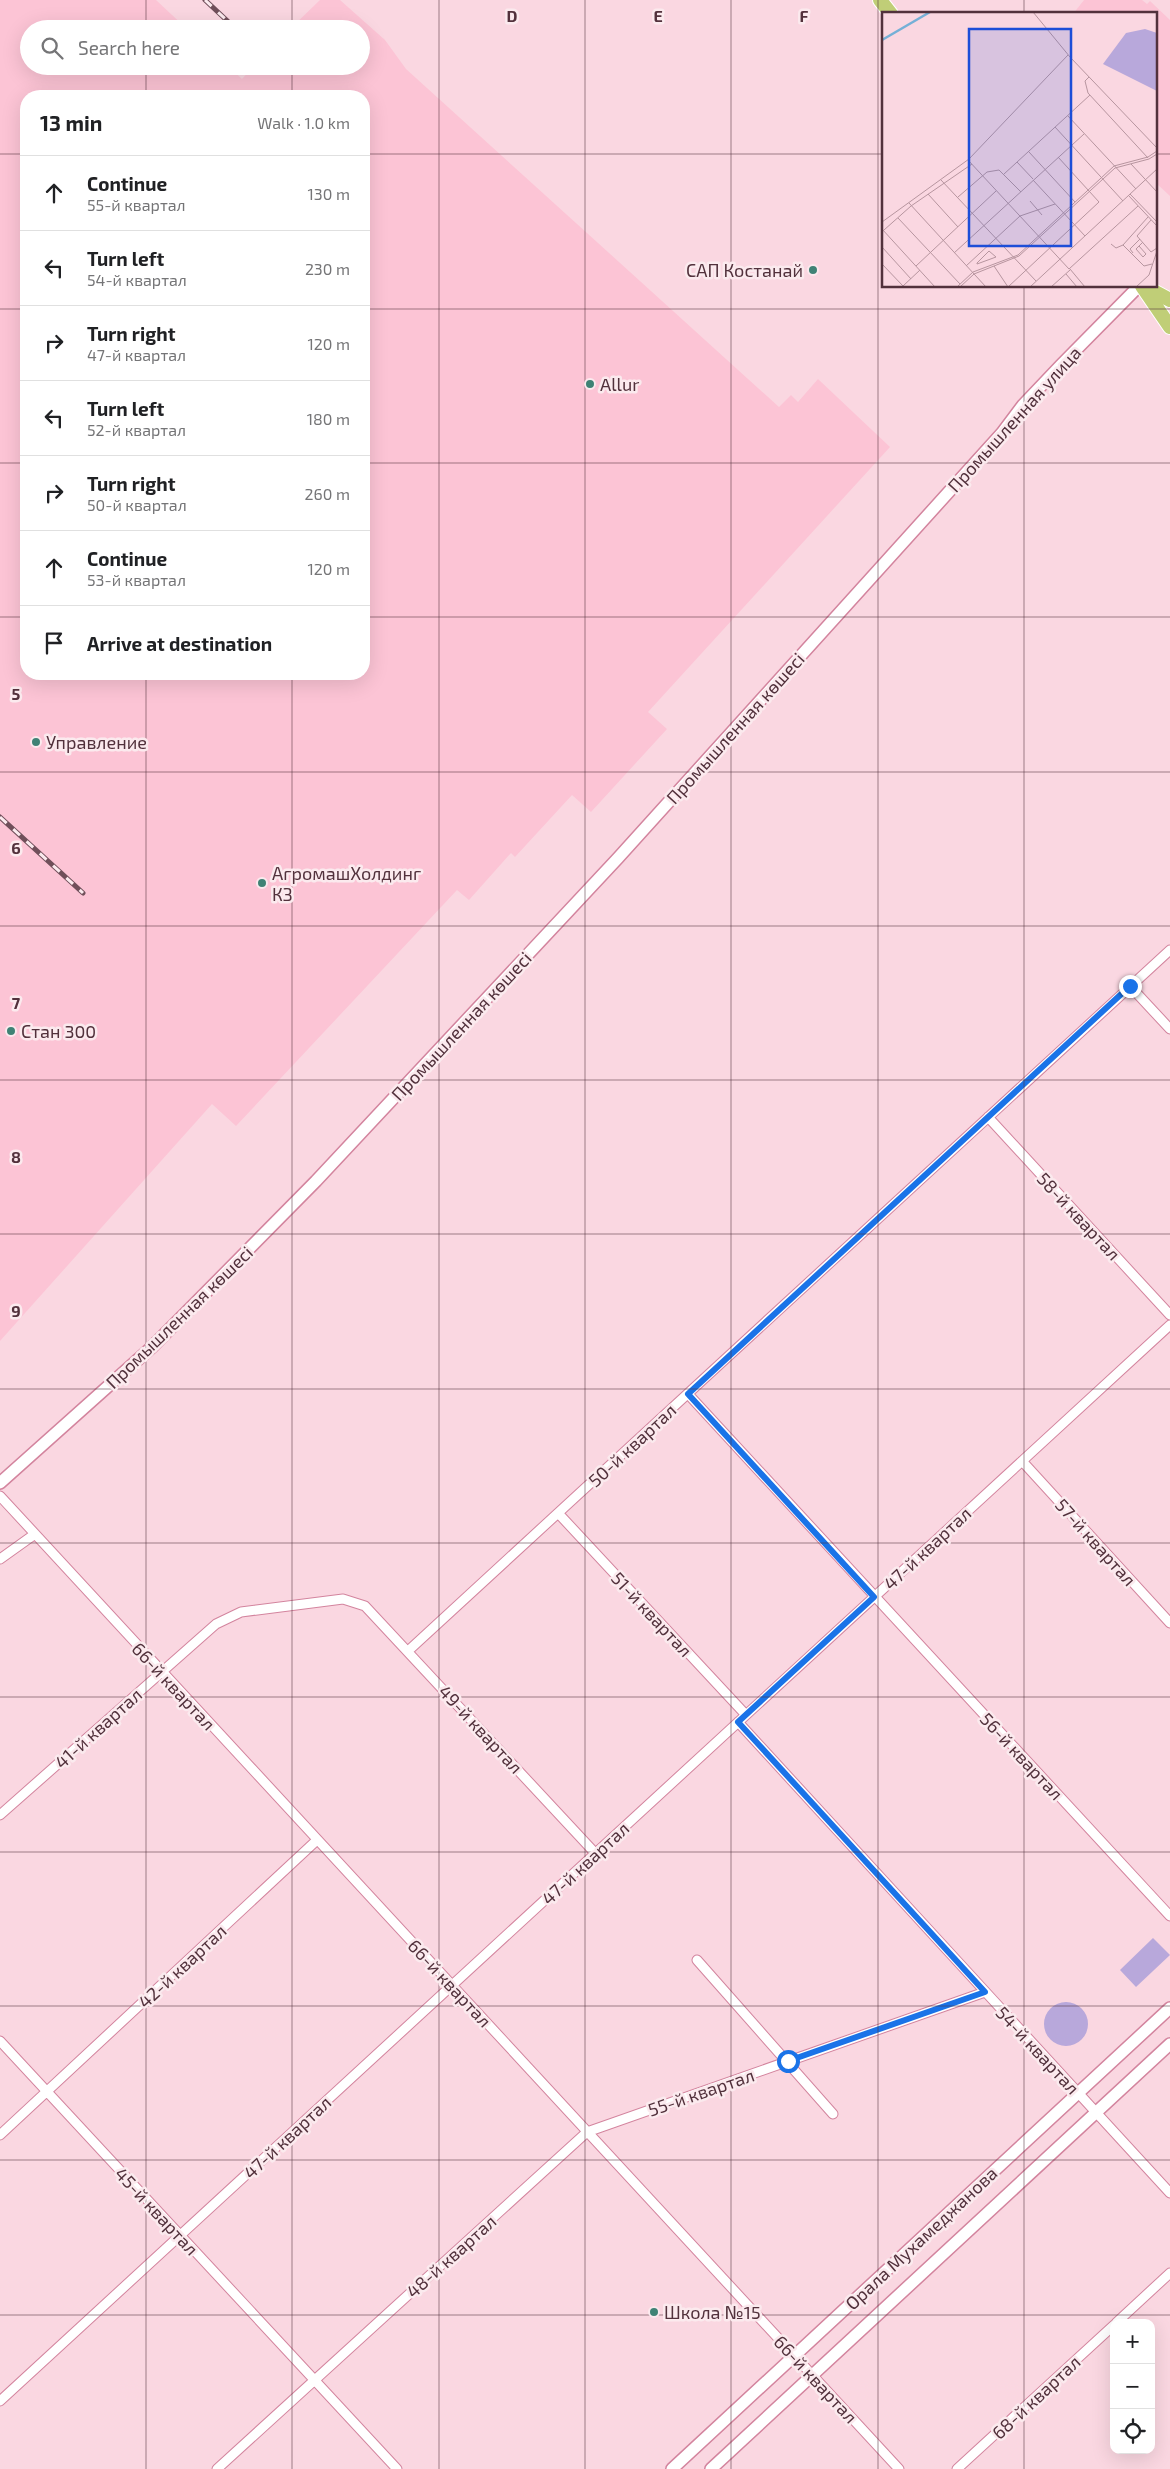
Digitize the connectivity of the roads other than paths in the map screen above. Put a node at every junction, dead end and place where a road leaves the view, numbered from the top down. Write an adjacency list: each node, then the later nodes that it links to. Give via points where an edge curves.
1 (880, 0): 2 (main road)
2 (889, 12)
3 (1140, 288): 8 (street, Промышленная улица, via 1024,405)
4 (1143, 288): 7 (main road)
5 (1146, 288): 6 (main road)
6 (1170, 300)
7 (1170, 327)
8 (892, 555): 17 (street, Промышленная көшесі, via 618,858 316,1181 152,1347)
9 (1170, 950): 10 (street, 50-й квартал)
10 (1130, 986): 11 (street); 12 (street, 50-й квартал)
11 (1170, 1029)
12 (988, 1117): 13 (street, 58-й квартал); 15 (street, 50-й квартал)
13 (1170, 1315)
14 (1170, 1325): 16 (street, 47-й квартал)
15 (688, 1394): 19 (street, 50-й квартал); 22 (street, 56-й квартал)
16 (1022, 1461): 22 (street, 47-й квартал); 24 (street, 57-й квартал)
17 (4, 1480)
18 (0, 1496): 20 (street, 66-й квартал)
19 (558, 1514): 25 (street, 50-й квартал); 27 (street, 51-й квартал)
20 (35, 1534): 21 (street); 26 (street, 66-й квартал)
21 (0, 1558)
22 (874, 1597): 27 (street, 47-й квартал); 32 (street, 56-й квартал)
23 (365, 1606): 25 (street, 49-й квартал); 26 (street, 41-й квартал, via 343,1599 241,1612 216,1624)
24 (1170, 1623)
25 (408, 1651): 31 (street, 49-й квартал)
26 (161, 1672): 29 (street, 41-й квартал); 30 (street, 66-й квартал)
27 (746, 1715): 28 (street, 47-й квартал)
28 (738, 1722): 31 (street, 47-й квартал); 35 (street, 54-й квартал)
29 (0, 1816)
30 (317, 1840): 34 (street, 66-й квартал); 40 (street, 42-й квартал)
31 (595, 1853): 34 (street, 47-й квартал)
32 (1170, 1916)
33 (697, 1960): 39 (street)
34 (452, 1985): 44 (street, 66-й квартал); 47 (street, 47-й квартал)
35 (985, 1992): 39 (street, 55-й квартал); 41 (street, 54-й квартал)
36 (1170, 2008): 41 (street, Орала Мухамеджанова)
37 (0, 2041): 40 (street, 45-й квартал)
38 (1170, 2044): 42 (street, Орала Мухамеджанова)
39 (788, 2061): 43 (street); 44 (street, 55-й квартал)
40 (47, 2091): 45 (street, 42-й квартал); 47 (street, 45-й квартал)
41 (1078, 2093): 42 (street, 54-й квартал); 51 (street, Орала Мухамеджанова)
42 (1096, 2113): 46 (street, 54-й квартал); 52 (street, Орала Мухамеджанова)
43 (833, 2114)
44 (587, 2132): 51 (street, 66-й квартал); 53 (street, 48-й квартал)
45 (0, 2135)
46 (1170, 2193)
47 (180, 2235): 53 (street, 45-й квартал); 54 (street, 47-й квартал)
48 (1170, 2273): 49 (street, 68-й квартал)
49 (1120, 2319)
50 (1110, 2329): 60 (street, 68-й квартал)
51 (794, 2355): 52 (street, 66-й квартал); 57 (street, Орала Мухамеджанова)
52 (812, 2375): 58 (street, Орала Мухамеджанова); 59 (street, 66-й квартал)
53 (314, 2380): 55 (street); 56 (street, 45-й квартал)
54 (0, 2401)
55 (217, 2469)
56 (397, 2469)
57 (672, 2469)
58 (711, 2469)
59 (900, 2469)
60 (958, 2469)

